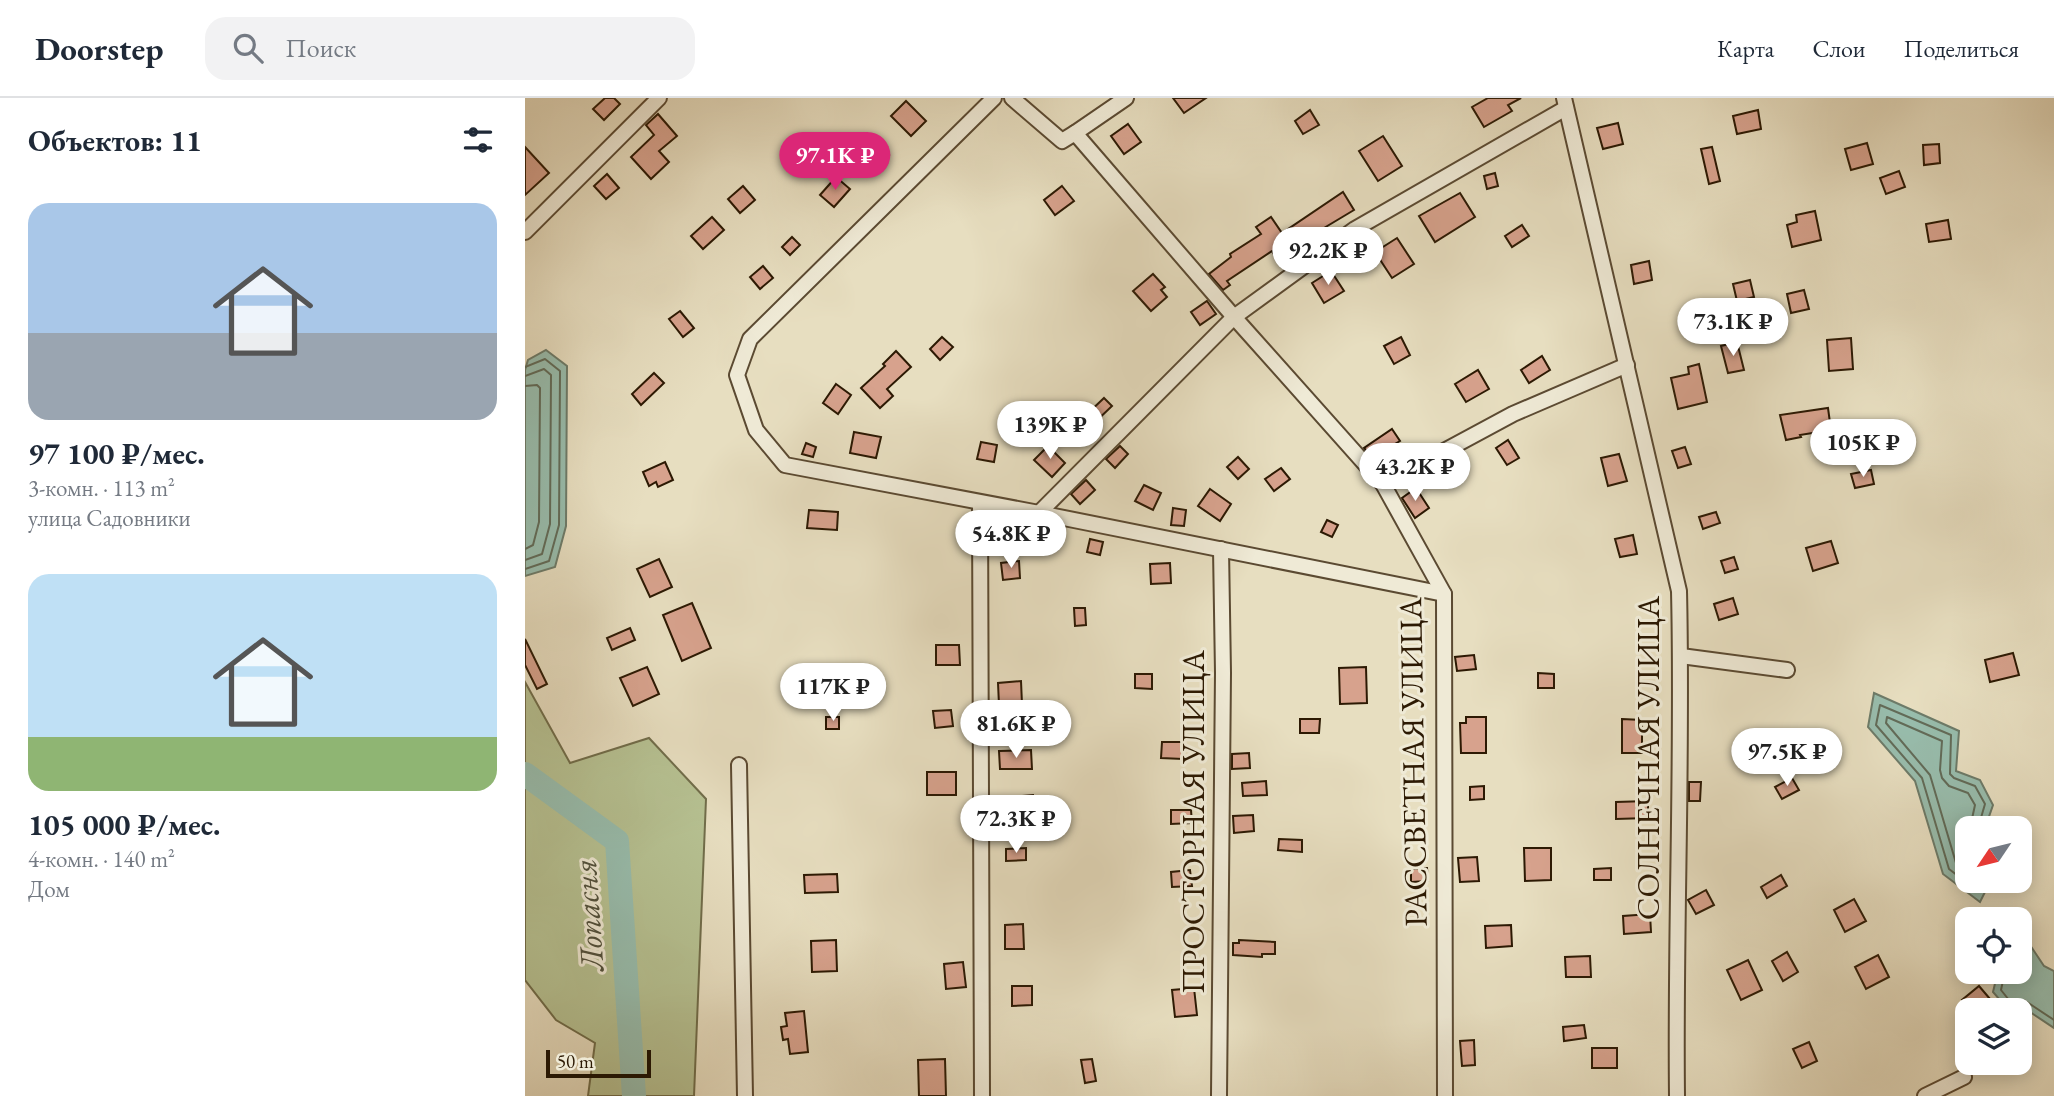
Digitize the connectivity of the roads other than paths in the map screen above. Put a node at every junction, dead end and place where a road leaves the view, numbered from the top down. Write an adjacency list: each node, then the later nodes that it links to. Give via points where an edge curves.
1 (659, 98): 7 (street)
2 (994, 98): 11 (street, via 750,339 737,375 756,430 785,465)
3 (1012, 98): 6 (street, via 1062,141)
4 (1126, 98): 6 (street)
5 (1565, 103): 8 (street, via 1355,229); 9 (street, СОЛНЕЧНАЯ УЛИЦА)
6 (1076, 133): 8 (street, РАССВЕТНАЯ УЛИЦА)
7 (525, 232)
8 (1234, 317): 10 (street, РАССВЕТНАЯ УЛИЦА); 12 (street)
9 (1627, 365): 10 (street, via 1513,414); 15 (street, СОЛНЕЧНАЯ УЛИЦА, via 1679,591)
10 (1383, 484): 14 (street, РАССВЕТНАЯ УЛИЦА)
11 (980, 503): 12 (street); 20 (street)
12 (1039, 513): 13 (street)
13 (1221, 549): 14 (street); 21 (street, ПРОСТОРНАЯ УЛИЦА)
14 (1444, 594): 22 (street, РАССВЕТНАЯ УЛИЦА)
15 (1681, 656): 16 (street); 23 (street, СОЛНЕЧНАЯ УЛИЦА)
16 (1787, 670)
17 (739, 765): 19 (street)
18 (1964, 1077): 24 (street)
19 (745, 1096)
20 (982, 1096)
21 (1219, 1096)
22 (1445, 1096)
23 (1677, 1096)
24 (1925, 1096)

